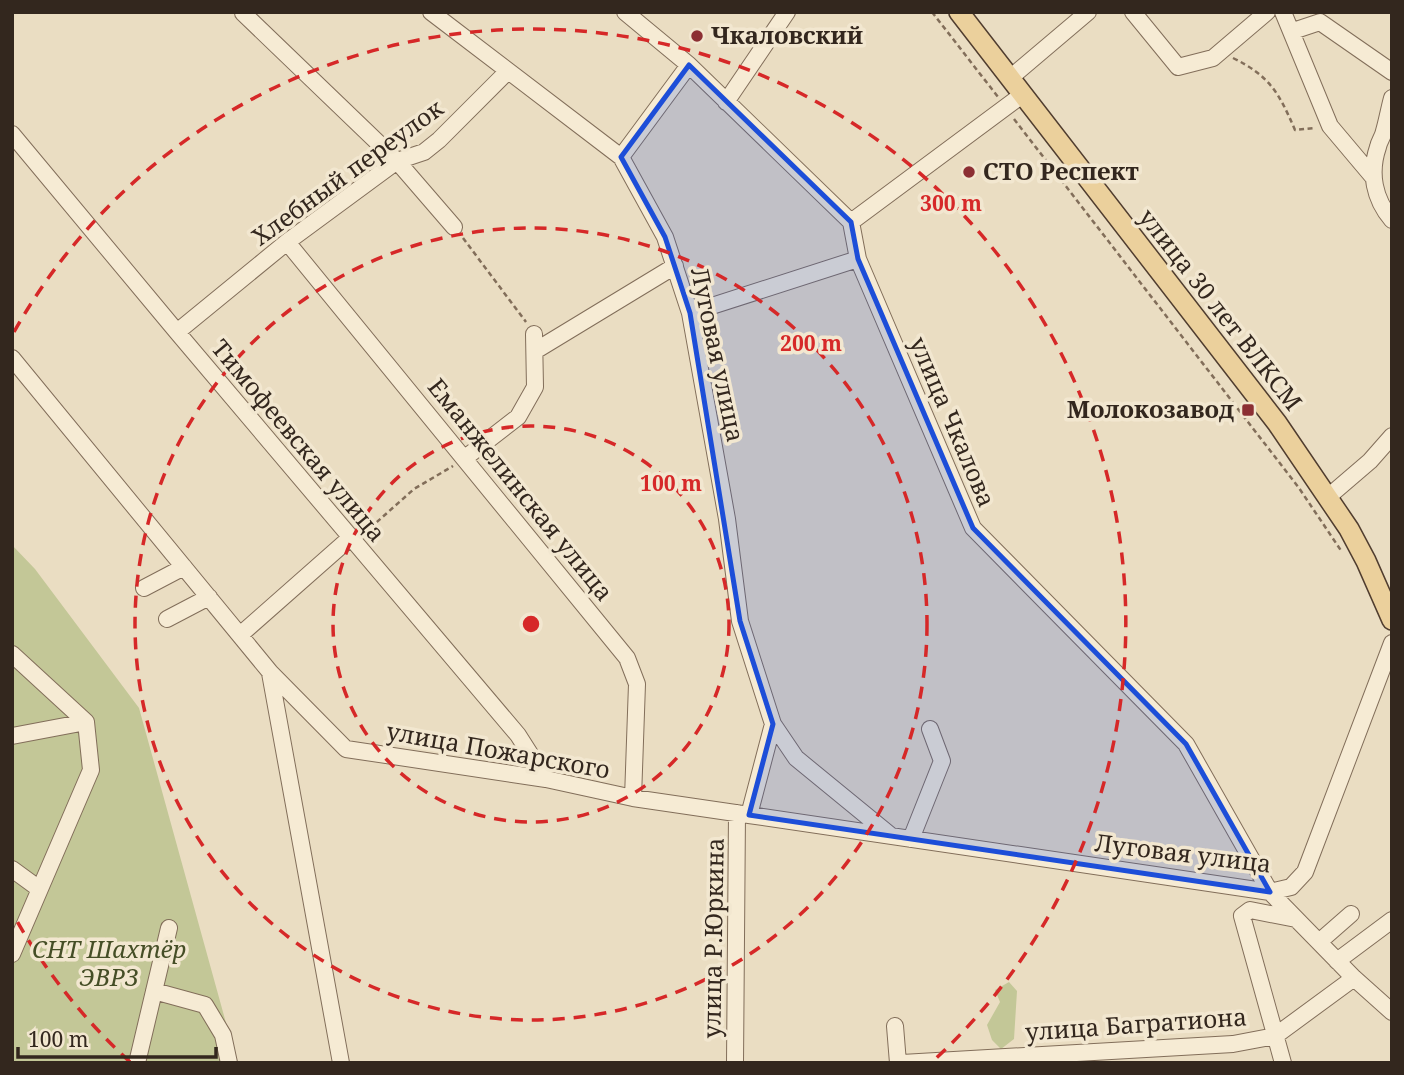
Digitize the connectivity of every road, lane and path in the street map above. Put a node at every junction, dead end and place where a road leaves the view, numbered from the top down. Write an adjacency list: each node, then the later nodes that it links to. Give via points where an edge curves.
1 (431, 12): 14 (street, Луговая улица)
2 (625, 12): 13 (street)
3 (787, 12): 19 (street)
4 (932, 12): 20 (path)
5 (959, 12): 16 (main road, улица 30 лет ВЛКСМ)
6 (1088, 12): 16 (street)
7 (1133, 12): 12 (street, via 1178,67)
8 (1267, 12): 12 (street)
9 (1283, 12): 11 (street)
10 (243, 13): 25 (street)
11 (1293, 31): 15 (street, via 1321,22); 21 (street)
12 (1213, 58): 21 (path, via 1228,55 1267,79 1295,130)
13 (689, 65): 19 (street); 24 (street)
14 (508, 71): 24 (street, Луговая улица); 25 (street, Хлебный переулок, via 439,141)
15 (1392, 72)
16 (1010, 78): 17 (main road, улица 30 лет ВЛКСМ)
17 (1022, 95): 20 (street); 39 (main road, улица 30 лет ВЛКСМ, via 1277,423)
18 (1392, 99): 23 (street)
19 (726, 102): 28 (street)
20 (1006, 108): 28 (street); 39 (path)
21 (1330, 126): 26 (street)
22 (12, 134): 34 (street, Тимофеевская улица)
23 (1388, 138): 26 (street, via 1378,143)
24 (621, 157): 32 (street, Луговая улица, via 665,237)
25 (397, 161): 29 (street); 30 (street, Хлебный переулок)
26 (1373, 177): 27 (street, via 1379,201)
27 (1392, 220)
28 (851, 222): 31 (street, улица Чкалова)
29 (454, 227): 35 (path)
30 (287, 243): 34 (street, Хлебный переулок); 38 (street, Еманжелинская улица)
31 (858, 258): 33 (street); 63 (street, улица Чкалова, via 974,528 1186,744)
32 (675, 266): 33 (street, Луговая улица); 35 (street)
33 (690, 313): 53 (street, Луговая улица, via 727,519 740,621)
34 (177, 332): 41 (street, Тимофеевская улица)
35 (534, 342): 38 (street, via 535,387 518,417)
36 (12, 358): 43 (street, улица Пожарского)
37 (1392, 436): 40 (street)
38 (465, 458): 41 (path, via 414,489 369,529); 57 (street, Еманжелинская улица, via 627,657 637,684)
39 (1307, 482): 40 (main road, улица 30 лет ВЛКСМ); 42 (path)
40 (1328, 497): 47 (main road, улица 30 лет ВЛКСМ, via 1366,561)
41 (350, 538): 48 (street); 56 (street, Тимофеевская улица, via 518,735)
42 (1343, 554)
43 (184, 567): 44 (street); 45 (street, улица Пожарского)
44 (144, 588)
45 (209, 597): 46 (street); 48 (street, улица Пожарского)
46 (167, 619)
47 (1392, 620)
48 (240, 635): 51 (street, улица Пожарского)
49 (1392, 643): 63 (street, Луговая улица, via 1305,872 1291,887)
50 (12, 653): 52 (street)
51 (270, 672): 56 (street, улица Пожарского, via 346,749); 78 (street, улица Пожарского)
52 (86, 722): 55 (street); 62 (street, via 91,770)
53 (773, 724): 58 (street); 59 (street, Луговая улица, via 796,758)
54 (930, 729): 60 (street, via 942,761)
55 (12, 736)
56 (546, 779): 57 (street, улица Пожарского)
57 (633, 797): 58 (street, улица Пожарского)
58 (743, 814): 59 (street, Луговая улица); 79 (street, улица Р.Юркина)
59 (890, 836): 60 (street, Луговая улица)
60 (911, 839): 63 (street, Луговая улица)
61 (12, 869): 62 (street)
62 (38, 888): 69 (street)
63 (1270, 892): 65 (street, улица Чкалова)
64 (1351, 914): 68 (street)
65 (1296, 919): 68 (street, улица Чкалова); 75 (street, via 1250,910 1242,916)
66 (1392, 920): 70 (street)
67 (169, 929): 72 (street)
68 (1319, 942): 70 (street, улица Чкалова)
69 (12, 954)
70 (1337, 961): 71 (street, улица Чкалова)
71 (1354, 978): 73 (street, улица Чкалова); 75 (street, улица Багратиона)
72 (154, 991): 76 (street); 77 (street, via 205,1005 223,1035)
73 (1392, 1012)
74 (895, 1026): 80 (street)
75 (1275, 1035): 80 (street, улица Багратиона, via 1233,1044); 81 (street)
76 (137, 1063)
77 (229, 1063)
78 (341, 1063)
79 (735, 1063)
80 (900, 1063)
81 (1283, 1063)

